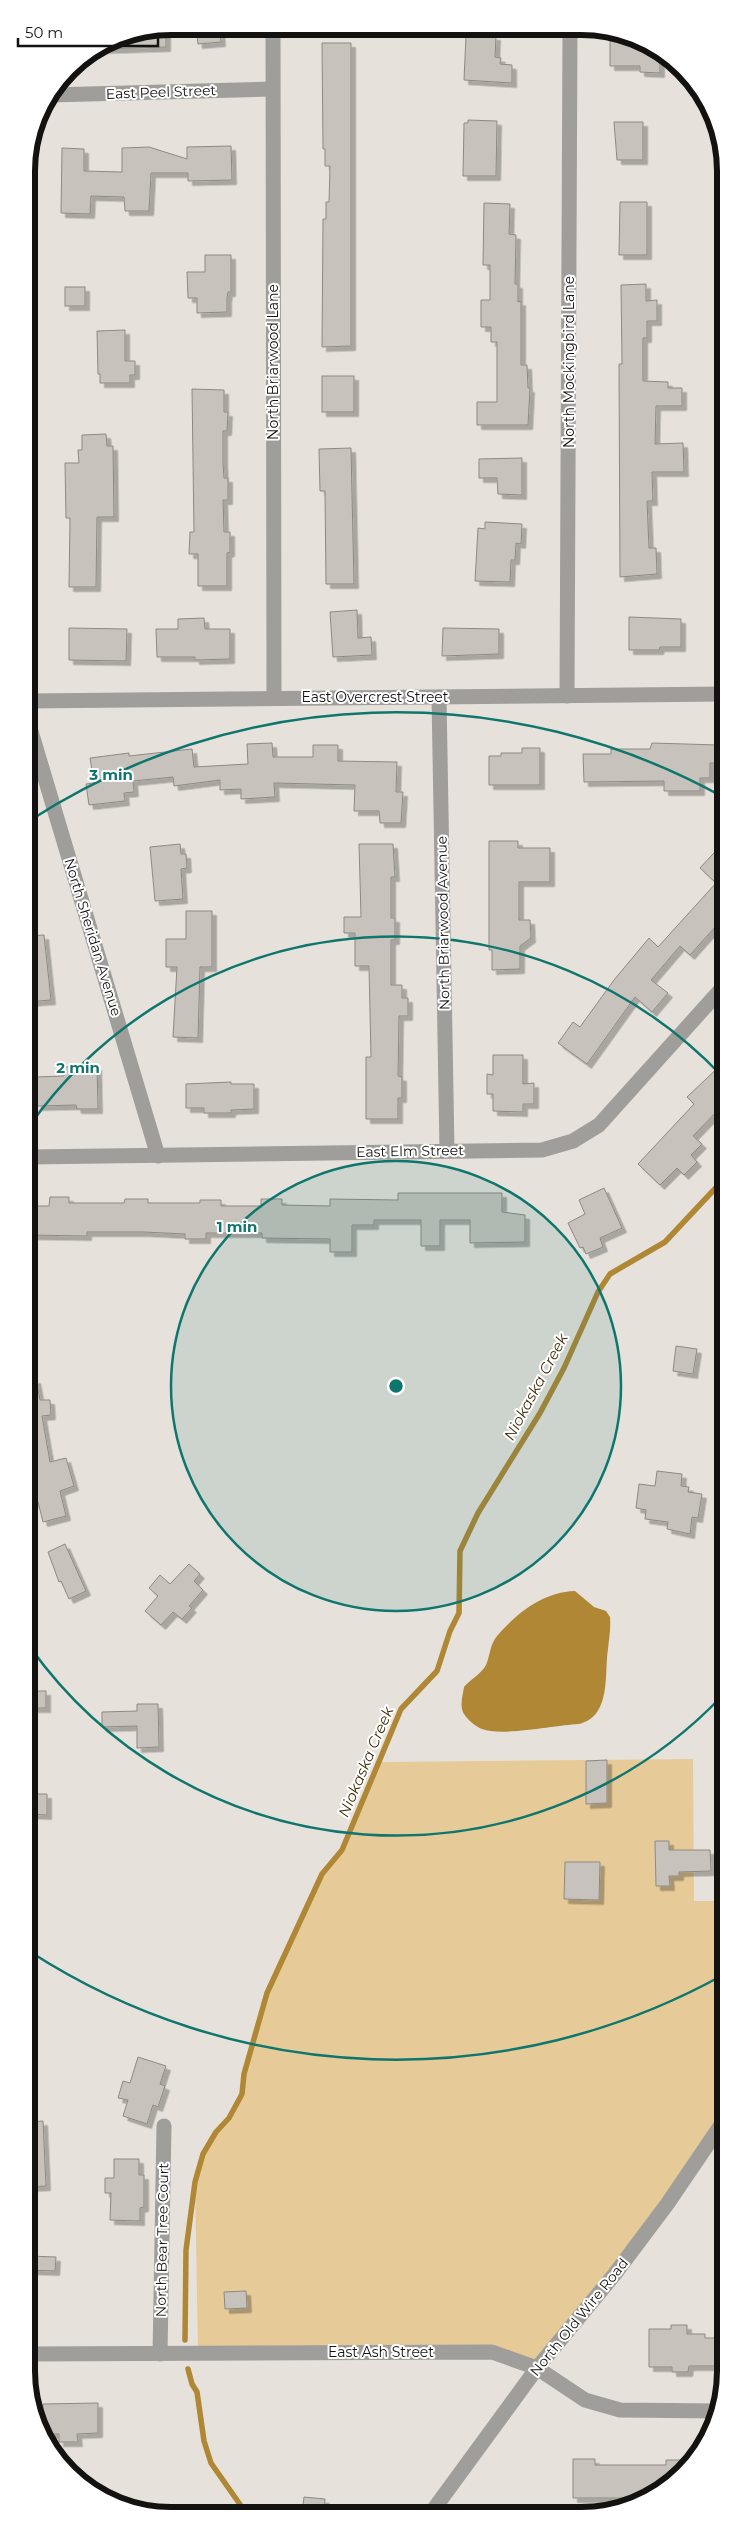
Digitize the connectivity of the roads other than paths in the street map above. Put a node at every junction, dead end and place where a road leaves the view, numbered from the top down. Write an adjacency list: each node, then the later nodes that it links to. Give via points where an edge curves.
1 (273, 35): 3 (street, North Briarwood Lane)
2 (570, 35): 6 (street, North Mockingbird Lane)
3 (272, 89): 4 (street, East Peel Street); 7 (street, North Briarwood Lane)
4 (59, 95)
5 (717, 694): 6 (street, East Overcrest Street)
6 (567, 696): 8 (street, East Overcrest Street)
7 (274, 697): 8 (street, East Overcrest Street); 9 (street, East Overcrest Street)
8 (439, 697): 12 (street, North Briarwood Avenue)
9 (35, 701)
10 (35, 745): 13 (street, North Sheridan Avenue)
11 (717, 994): 12 (street, East Elm Street, via 599,1125 572,1141 542,1150)
12 (447, 1150): 13 (street, East Elm Street)
13 (158, 1156): 14 (street, East Elm Street)
14 (35, 1157)
15 (164, 2126): 18 (street, North Bear Tree Court)
16 (717, 2132): 19 (street, North Old Wire Road, via 668,2204)
17 (35, 2354): 18 (street, East Ash Street)
18 (160, 2354): 19 (street, East Ash Street, via 492,2352)
19 (537, 2368): 20 (street, East Ash Street, via 585,2400 620,2410); 21 (street, North Old Wire Road)
20 (711, 2411)
21 (435, 2507)

